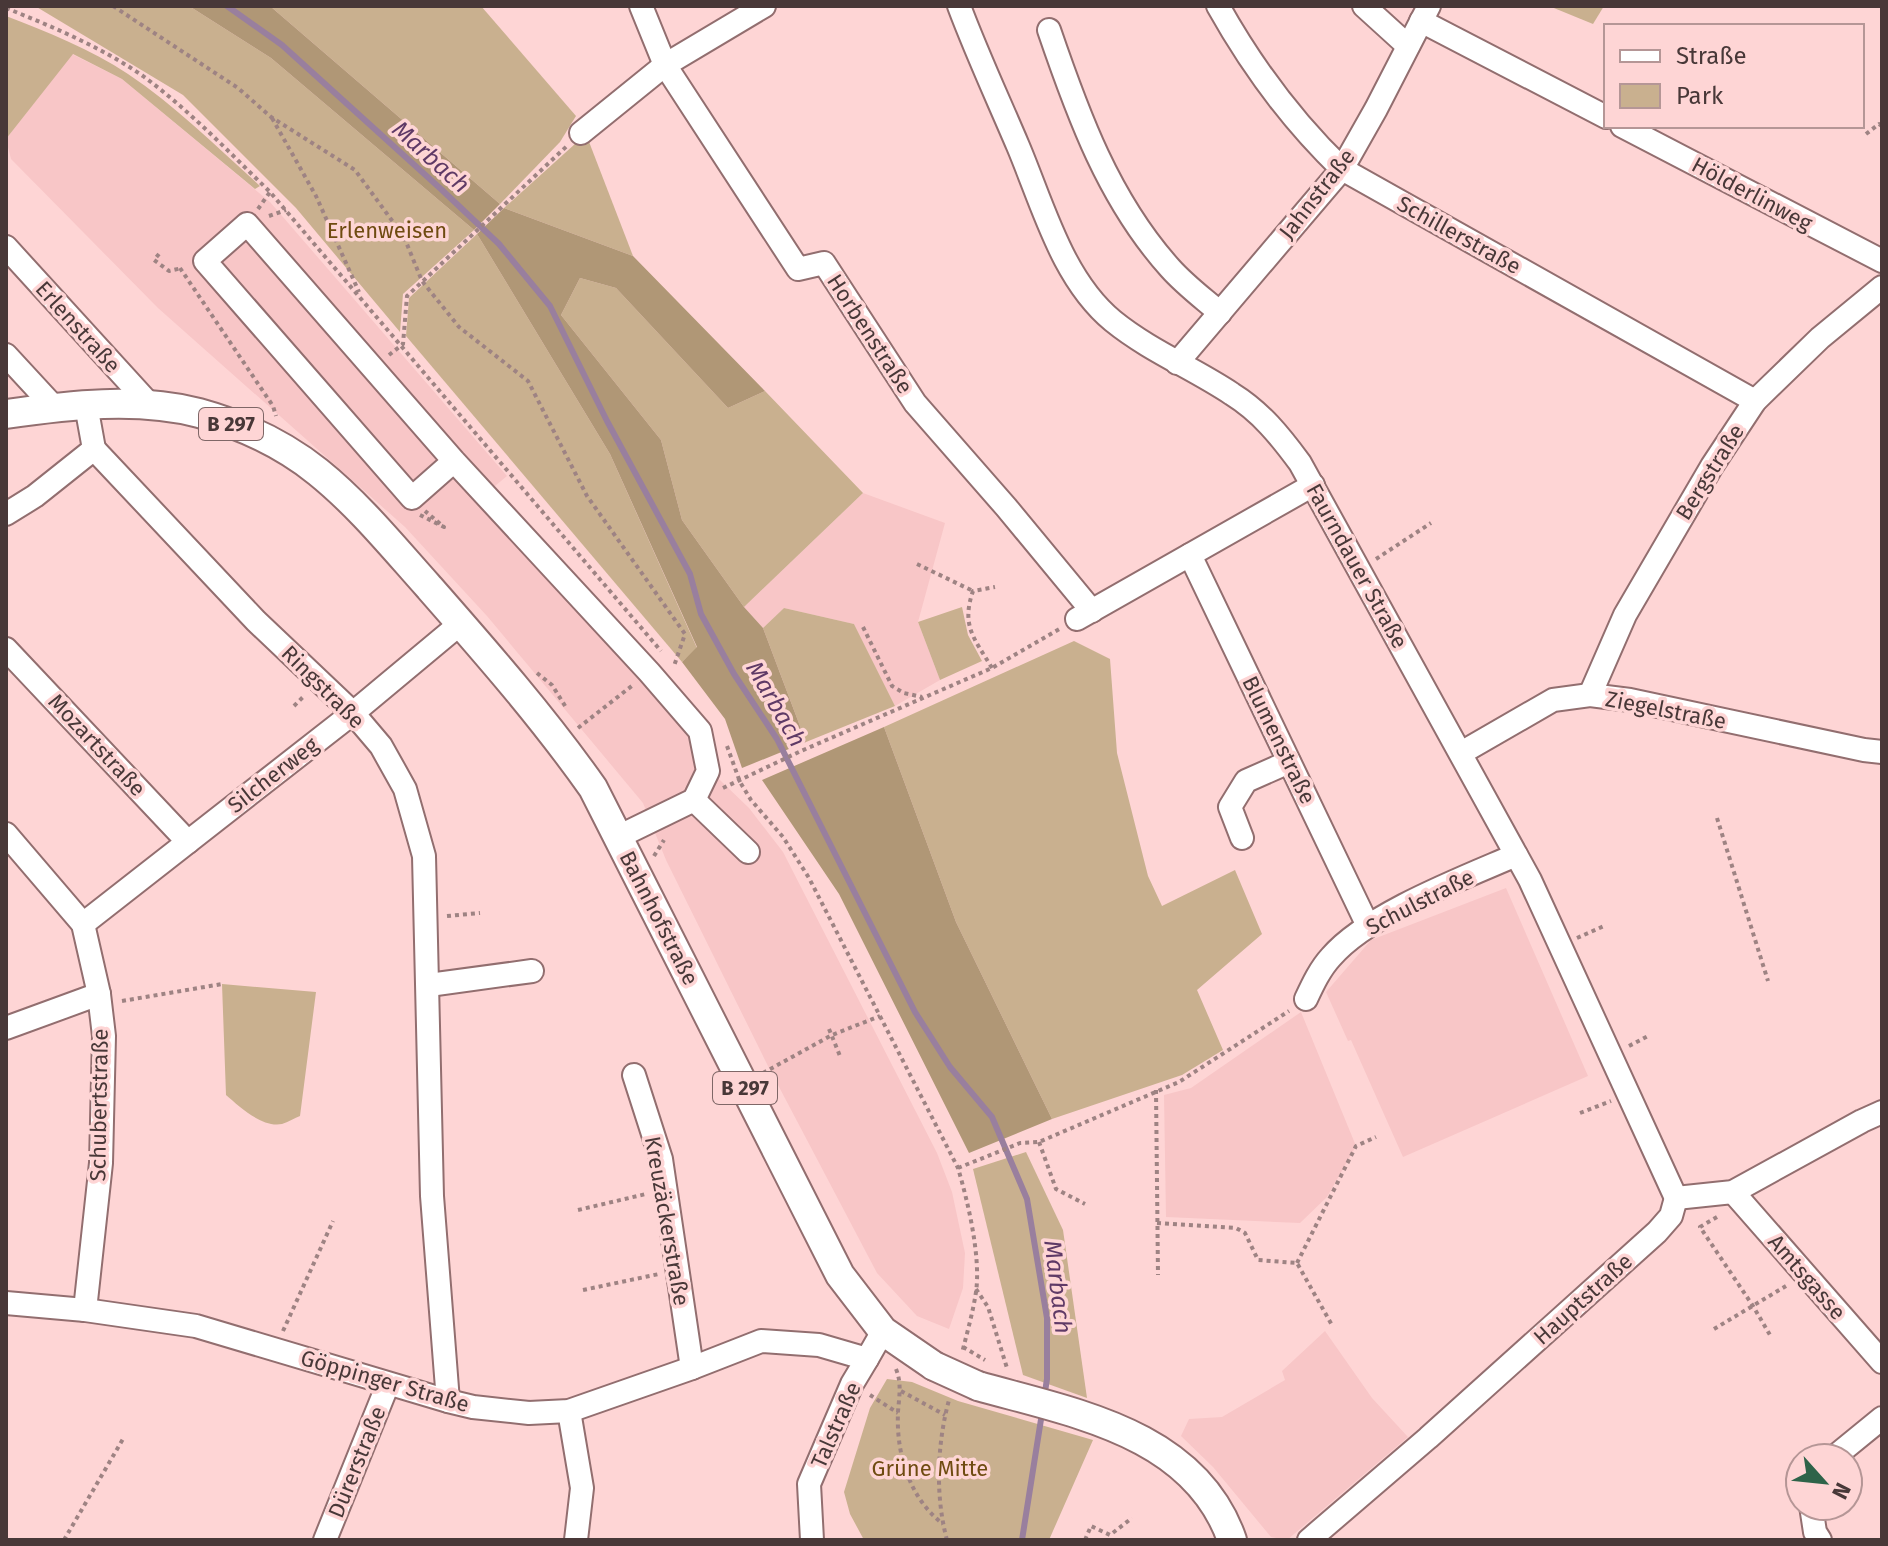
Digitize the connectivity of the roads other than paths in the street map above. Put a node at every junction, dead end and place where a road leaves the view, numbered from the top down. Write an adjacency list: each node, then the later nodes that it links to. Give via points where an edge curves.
1 (641, 6): 9 (street)
2 (764, 6): 9 (street)
3 (959, 6): 19 (street, Faurndauer Straße, via 1063,254 1084,290 1111,319)
4 (1218, 6): 13 (street, Schillerstraße, via 1267,82)
5 (1364, 6): 8 (street)
6 (1425, 14): 8 (street, Jahnstraße); 10 (street)
7 (1049, 30): 17 (street, via 1094,152 1134,220 1170,269)
8 (1408, 46): 13 (street, Jahnstraße)
9 (665, 65): 12 (street); 29 (street, Horbenstraße, via 798,269 824,263 915,403 1006,507 1085,615)
10 (1604, 116)
11 (1626, 128): 15 (street, Hölderlinweg)
12 (581, 133)
13 (1342, 169): 17 (street, Jahnstraße); 20 (street, Schillerstraße)
14 (6, 247): 22 (street, Erlenstraße)
15 (1882, 261)
16 (1882, 287): 20 (street, Bergstraße)
17 (1220, 313): 19 (street, Jahnstraße)
18 (6, 355): 23 (street)
19 (1177, 363): 27 (street, Faurndauer Straße, via 1233,394 1272,425)
20 (1755, 401): 32 (street, Bergstraße, via 1625,615)
21 (86, 405): 22 (main road, Bahnhofstraße / B 297); 23 (main road, Bahnhofstraße / B 297); 25 (street)
22 (151, 406): 30 (main road, Bahnhofstraße / B 297, via 197,413 279,445 370,520)
23 (54, 407): 24 (main road, Bahnhofstraße / B 297)
24 (6, 414)
25 (94, 449): 28 (street); 33 (street, Ringstraße, via 256,621)
26 (454, 461): 26 (street, via 247,224 205,261 412,498); 37 (street, via 700,731 708,771)
27 (1313, 485): 29 (street); 35 (street, Faurndauer Straße)
28 (6, 514)
29 (1190, 555): 36 (street, Blumenstraße)
30 (461, 623): 33 (street, Silcherweg); 39 (main road, Bahnhofstraße / B 297, via 563,746)
31 (6, 649): 41 (street, Mozartstraße)
32 (1590, 695): 34 (street, Ziegelstraße); 35 (street, Ziegelstraße, via 1553,700)
33 (353, 713): 41 (street, Silcherweg); 47 (street, Ringstraße, via 381,746 405,789 424,856)
34 (1882, 752)
35 (1461, 753): 43 (street, Faurndauer Straße)
36 (1289, 762): 40 (street, via 1246,781 1230,807); 45 (street, Blumenstraße)
37 (694, 800): 39 (street); 42 (street)
38 (6, 834): 44 (street, Schubertstraße)
39 (618, 837): 57 (main road, Bahnhofstraße / B 297, via 840,1275)
40 (1242, 838)
41 (188, 842): 44 (street, Silcherweg)
42 (748, 852)
43 (1516, 855): 45 (street, Schulstraße); 54 (street, Faurndauer Straße)
44 (83, 924): 49 (street, Schubertstraße)
45 (1368, 926): 48 (street, Schulstraße, via 1333,954)
46 (532, 971): 47 (street)
47 (429, 985): 62 (street, Ringstraße, via 432,1196)
48 (1306, 999)
49 (99, 1000): 50 (street); 56 (street, Schubertstraße, via 104,1036 101,1163)
50 (6, 1028)
51 (634, 1075): 60 (street, Kreuzäckerstraße, via 661,1159)
52 (1882, 1112): 53 (street)
53 (1737, 1197): 54 (street); 59 (street, Amtsgasse)
54 (1676, 1198): 70 (street, Hauptstraße, via 1671,1216 1657,1232)
55 (6, 1303): 56 (street, Göppinger Straße)
56 (85, 1310): 61 (street, Göppinger Straße, via 196,1326)
57 (883, 1331): 58 (street); 69 (main road, Bahnhofstraße / B 297, bridge, via 999,1392 1081,1415 1147,1442 1202,1488 1224,1517)
58 (867, 1359): 60 (street, Göppinger Straße, via 819,1345 761,1341); 68 (street, Talstraße, via 809,1484)
59 (1882, 1362)
60 (692, 1368): 63 (street, Göppinger Straße)
61 (388, 1384): 62 (street, Göppinger Straße); 66 (street, Dürerstraße)
62 (448, 1401): 63 (street, Göppinger Straße, via 529,1413)
63 (569, 1411): 67 (street, via 582,1488)
64 (1882, 1418): 65 (street)
65 (1853, 1442)
66 (325, 1540)
67 (576, 1540)
68 (812, 1540)
69 (1232, 1540)
70 (1309, 1540)

